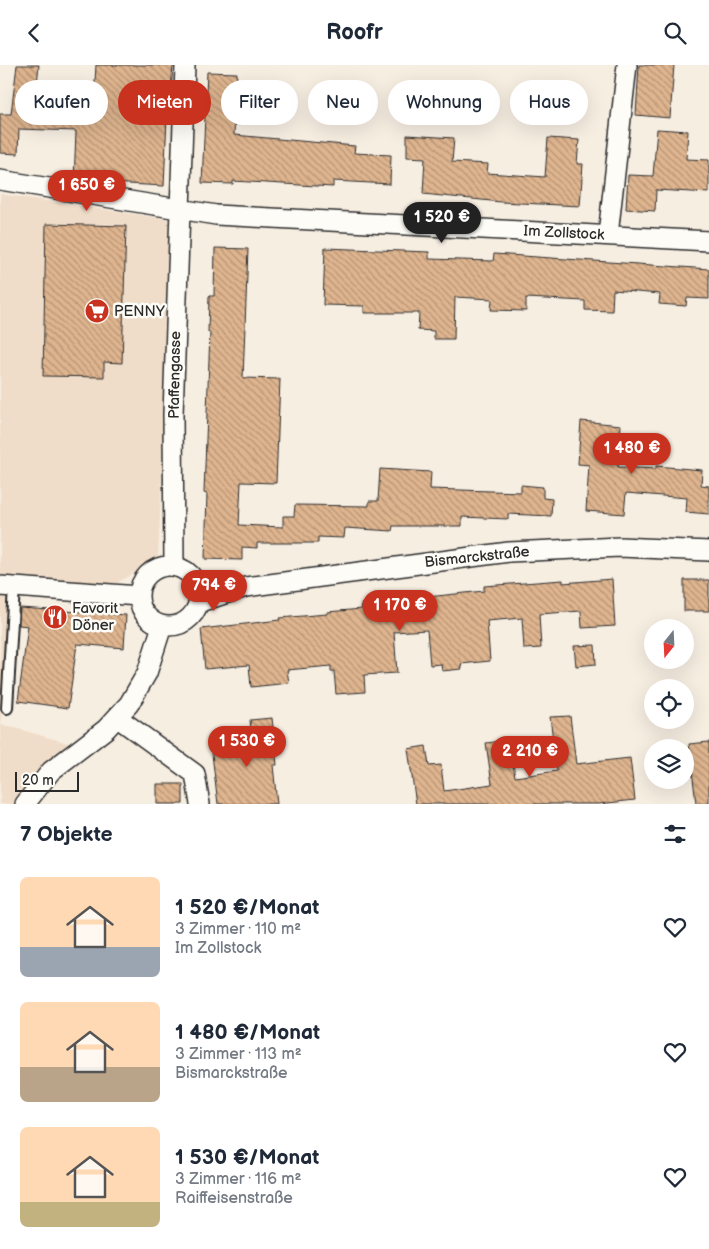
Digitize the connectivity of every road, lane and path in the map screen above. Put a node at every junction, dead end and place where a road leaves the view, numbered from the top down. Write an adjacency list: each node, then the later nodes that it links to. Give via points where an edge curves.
1 (185, 65): 4 (street, Pfaffengasse)
2 (626, 65): 5 (street)
3 (0, 181): 4 (street, Im Zollstock)
4 (179, 210): 5 (street, Im Zollstock, via 252,218); 8 (street, Pfaffengasse, via 173,414)
5 (608, 235): 6 (street, Im Zollstock)
6 (709, 241)
7 (709, 551): 11 (street, Bismarckstraße, via 620,547 509,552)
8 (174, 566): 9 (street, via 186,571); 12 (street, via 163,566 146,577 140,586)
9 (196, 581): 11 (street, Bismarckstraße); 13 (street)
10 (7, 587): 12 (street); 15 (lane)
11 (246, 587): 13 (street, Bismarckstraße)
12 (139, 596): 14 (street, via 145,615)
13 (200, 602): 14 (street, via 186,622)
14 (162, 626): 16 (street, via 154,657 140,688)
15 (7, 708)
16 (118, 718): 17 (street, via 51,771); 18 (street, via 195,774)
17 (25, 804)
18 (200, 804)

